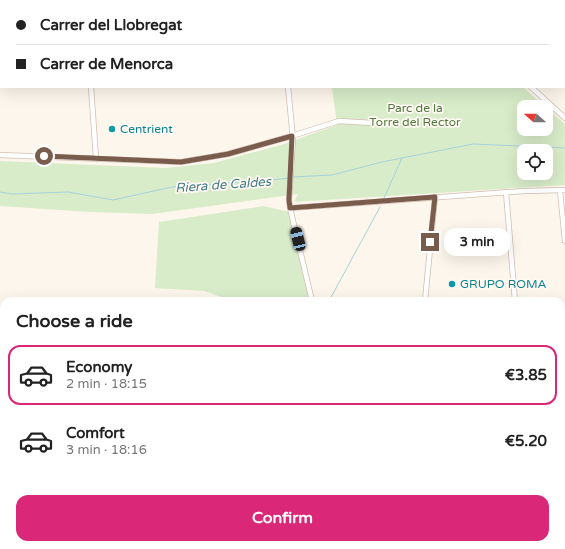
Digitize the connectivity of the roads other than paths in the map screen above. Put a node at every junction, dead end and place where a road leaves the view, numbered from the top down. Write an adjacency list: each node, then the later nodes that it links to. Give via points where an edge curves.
1 (91, 88): 8 (street)
2 (288, 88): 6 (street)
3 (532, 88): 4 (street)
4 (565, 118)
5 (373, 123): 6 (street, via 339,121)
6 (292, 136): 8 (street, via 228,154 181,162); 12 (street)
7 (0, 155): 8 (street)
8 (96, 158)
9 (563, 190): 10 (street); 13 (street)
10 (506, 192): 11 (street); 16 (street)
11 (435, 197): 12 (street); 15 (street)
12 (290, 208): 14 (street)
13 (565, 241)
14 (311, 297)
15 (425, 297)
16 (515, 297)

